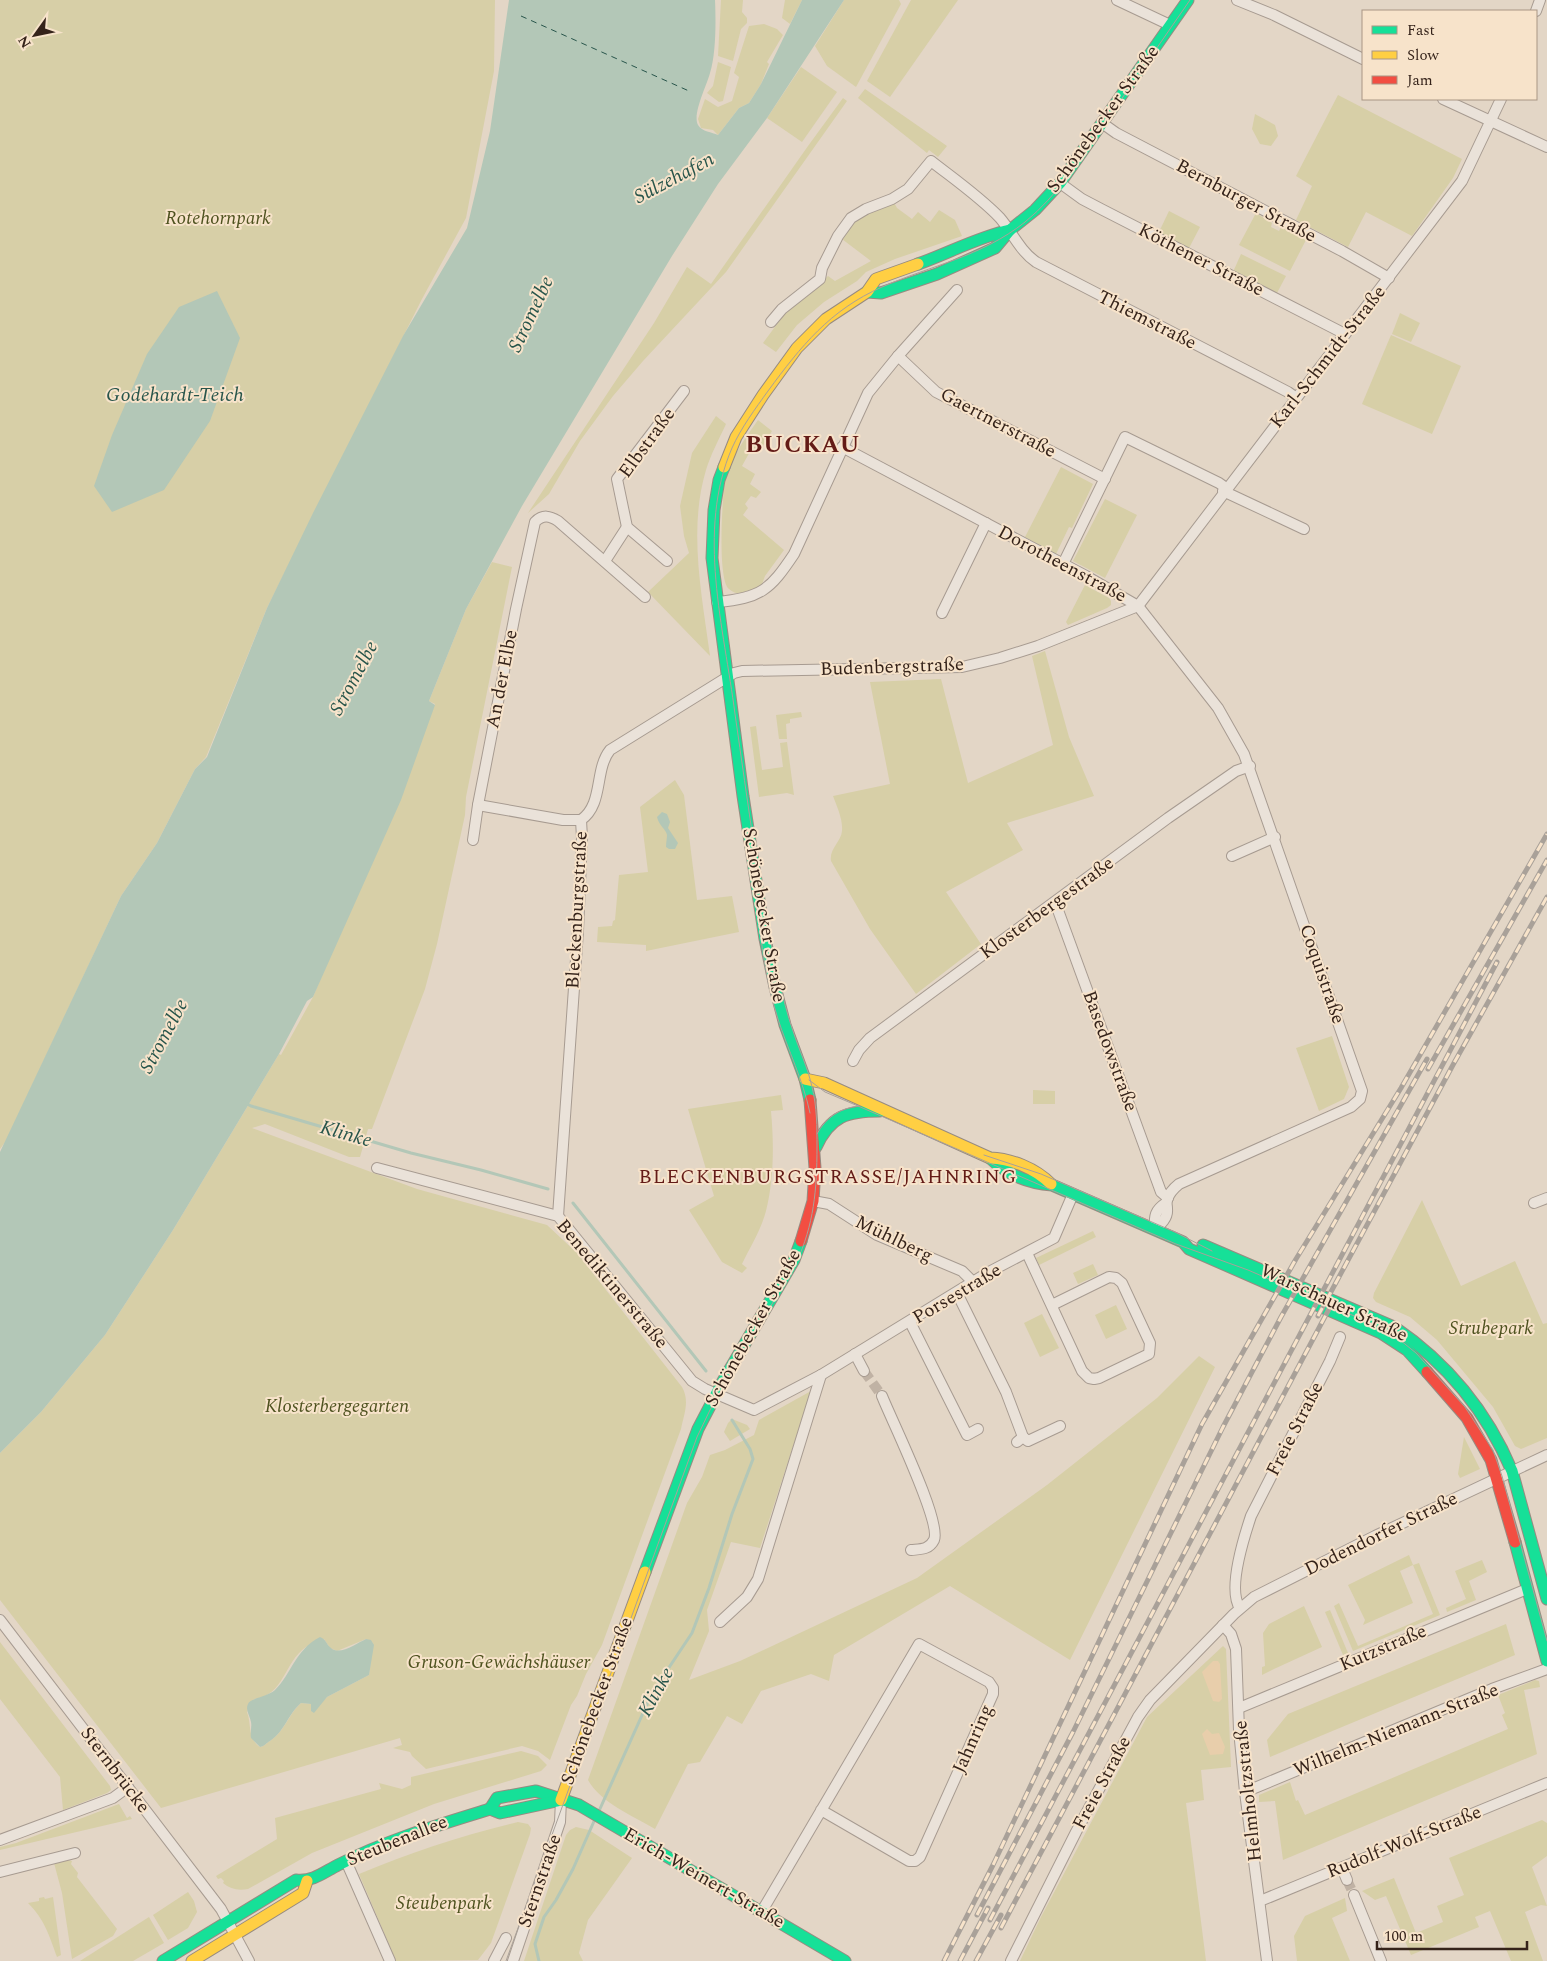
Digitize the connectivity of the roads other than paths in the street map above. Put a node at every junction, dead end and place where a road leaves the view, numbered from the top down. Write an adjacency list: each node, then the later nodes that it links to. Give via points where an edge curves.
1 (1117, 0): 4 (street)
2 (1188, 0): 4 (main road, Schönebecker Straße)
3 (1237, 0): 5 (street)
4 (1170, 25): 9 (main road, Schönebecker Straße)
5 (1362, 59)
6 (1445, 100): 8 (street)
7 (1501, 100): 8 (street, Karl-Schmidt-Straße)
8 (1491, 122): 10 (street); 13 (street, Karl-Schmidt-Straße, via 1462,181)
9 (1102, 123): 11 (main road, Schönebecker Straße); 13 (street, Bernburger Straße)
10 (1547, 147)
11 (1060, 183): 12 (main road, Schönebecker Straße, via 1035,210); 16 (street, Köthener Straße, via 1096,207)
12 (1010, 230): 15 (street, Thiemstraße, via 931,161 908,189 851,218 838,236 820,279 782,309); 19 (street, Thiemstraße, via 1024,251 1040,265); 30 (main road, Schönebecker Straße, via 996,248 969,261 881,293 867,292 839,309 809,335 762,395 734,442 721,473 714,510 712,558)
13 (1389, 278): 16 (street, Karl-Schmidt-Straße)
14 (957, 290): 17 (street)
15 (771, 322)
16 (1345, 334): 19 (street, Karl-Schmidt-Straße)
17 (898, 356): 20 (street, via 868,393); 21 (street, Gaertnerstraße, via 936,392)
18 (684, 391): 24 (street, Elbstraße, via 617,479)
19 (1295, 398): 22 (street, Karl-Schmidt-Straße)
20 (842, 447): 23 (street, Dorotheenstraße); 30 (street, via 794,554 778,577 758,594 742,600)
21 (1105, 479): 22 (street, via 1125,437); 28 (street)
22 (1225, 490): 25 (street); 31 (street, Karl-Schmidt-Straße)
23 (986, 523): 28 (street, Dorotheenstraße); 32 (street, Dorotheenstraße)
24 (627, 527): 26 (street); 27 (street)
25 (1304, 529)
26 (605, 561): 29 (street); 35 (street, An der Elbe, via 558,521 546,516 537,520 516,609)
27 (667, 561)
28 (1063, 564): 31 (street, Dorotheenstraße)
29 (645, 597)
30 (717, 602): 33 (main road, Schönebecker Straße)
31 (1138, 606): 33 (street, Budenbergstraße, via 1038,646 962,667 744,670); 34 (street, Coquistraße, via 1218,708)
32 (942, 613)
33 (728, 677): 36 (street, Bleckenburgstraße, via 610,750 603,763 592,809); 42 (main road, Schönebecker Straße, via 765,939 779,1003)
34 (1250, 766): 37 (street, Coquistraße); 40 (street, Klosterbergestraße, via 1236,771 1168,818)
35 (478, 805): 36 (street); 38 (street, An der Elbe)
36 (581, 820): 51 (street, Bleckenburgstraße, via 578,931)
37 (1275, 837): 39 (street); 48 (street, Coquistraße, via 1361,1087 1360,1099 1351,1107 1179,1184)
38 (473, 840)
39 (1232, 856)
40 (1055, 902): 41 (street, Klosterbergestraße, via 870,1038); 48 (street, Basedowstraße, via 1161,1192)
41 (853, 1061)
42 (805, 1078): 43 (main road, Warschauer Straße, via 824,1083); 44 (main road, Schönebecker Straße, via 812,1107)
43 (883, 1111): 44 (main road, Warschauer Straße, via 854,1112 837,1118 822,1133); 46 (main road, Warschauer Straße, via 990,1158 1000,1168 1037,1184 1051,1184)
44 (814, 1153): 49 (main road, Schönebecker Straße)
45 (376, 1168): 51 (street, Benediktinerstraße)
46 (1073, 1194): 52 (main road, Warschauer Straße); 54 (street, Porsestraße, via 1054,1238)
47 (1547, 1198): 50 (street)
48 (1167, 1200): 52 (street, via 1154,1216)
49 (813, 1201): 55 (street, Mühlberg, via 829,1204 877,1235 962,1271); 63 (main road, Schönebecker Straße, via 794,1260)
50 (1534, 1204)
51 (558, 1216): 63 (street, Benediktinerstraße, via 692,1381)
52 (1154, 1229): 53 (main road, Warschauer Straße)
53 (1183, 1242): 68 (main road, Warschauer Straße, via 1189,1249 1366,1325 1395,1341 1414,1357 1467,1418); 68 (main road, Warschauer Straße, via 1193,1241 1383,1322 1413,1338 1437,1360 1497,1437 1505,1452)
54 (1027, 1253): 55 (street, Porsestraße); 57 (street)
55 (973, 1282): 56 (street, Porsestraße)
56 (956, 1293): 58 (street, Porsestraße); 65 (street, via 1006,1392 1020,1440 1028,1441)
57 (1052, 1304): 57 (street, via 1082,1371 1089,1378 1094,1379 1147,1356 1150,1343 1122,1283 1116,1278 1109,1277)
58 (910, 1322): 60 (street, Porsestraße); 66 (street, via 967,1435)
59 (1340, 1337): 73 (street, Freie Straße, via 1251,1516 1236,1583 1235,1596)
60 (855, 1354): 61 (street); 62 (street, Porsestraße)
61 (864, 1371)
62 (820, 1375): 63 (street, Porsestraße, via 756,1410); 76 (street, via 758,1579 747,1597)
63 (716, 1394): 84 (main road, Schönebecker Straße, via 691,1445)
64 (882, 1396): 69 (street, via 920,1483 934,1527 935,1537 931,1544 925,1549)
65 (1060, 1426)
66 (978, 1430)
67 (1547, 1455): 68 (street, Dodendorfer Straße)
68 (1505, 1474): 71 (main road); 72 (main road); 73 (street, Dodendorfer Straße, via 1260,1593); 74 (main road, via 1539,1596)
69 (911, 1550)
70 (1547, 1576): 72 (street)
71 (1527, 1589): 78 (main road); 80 (street, Kutzstraße)
72 (1546, 1594)
73 (1240, 1608): 77 (street, Dodendorfer Straße)
74 (1547, 1609)
75 (0, 1620): 82 (street, Sternbrücke)
76 (720, 1622)
77 (1223, 1625): 80 (street, Helmholtzstraße, via 1231,1634 1236,1649); 107 (street, Freie Straße, via 1150,1700 1138,1717)
78 (1547, 1662)
79 (1547, 1668): 83 (street, Wilhelm-Niemann-Straße)
80 (1239, 1708): 83 (street, Helmholtzstraße)
81 (1547, 1783): 90 (street, Rudolf-Wolf-Straße)
82 (128, 1787): 87 (street, via 113,1798); 97 (street, Sternbrücke)
83 (1245, 1792): 95 (street, Helmholtzstraße)
84 (561, 1800): 85 (main road, Steubenallee, via 500,1813); 85 (main road, Steubenallee, via 529,1791 497,1798); 96 (main road, Erich-Weinert-Straße, via 590,1811); 105 (street, Sternstraße, via 560,1822)
85 (490, 1808): 89 (main road, Steubenallee, via 402,1836)
86 (821, 1810): 86 (street, Jahnring, via 909,1861 915,1861 920,1857 994,1694 989,1682 919,1644); 96 (street, Jahnring)
87 (0, 1840)
88 (75, 1853): 91 (street)
89 (346, 1861): 93 (main road, Steubenallee); 103 (street)
90 (1342, 1868): 92 (street); 95 (street, Rudolf-Wolf-Straße)
91 (0, 1872)
92 (1347, 1880)
93 (306, 1881): 97 (main road, Steubenallee, via 296,1880); 98 (main road, Steubenallee, via 303,1893)
94 (1354, 1895): 109 (street)
95 (1260, 1901): 108 (street, Helmholtzstraße)
96 (762, 1911): 106 (main road, Erich-Weinert-Straße)
97 (228, 1921): 98 (street, Sternbrücke); 100 (main road, Steubenallee)
98 (236, 1934): 101 (main road, Steubenallee); 102 (street, Sternbrücke)
99 (506, 1938): 104 (street)
100 (162, 1961)
101 (192, 1961)
102 (249, 1961)
103 (390, 1961)
104 (494, 1961)
105 (512, 1961)
106 (845, 1961)
107 (1011, 1961)
108 (1268, 1961)
109 (1381, 1961)

